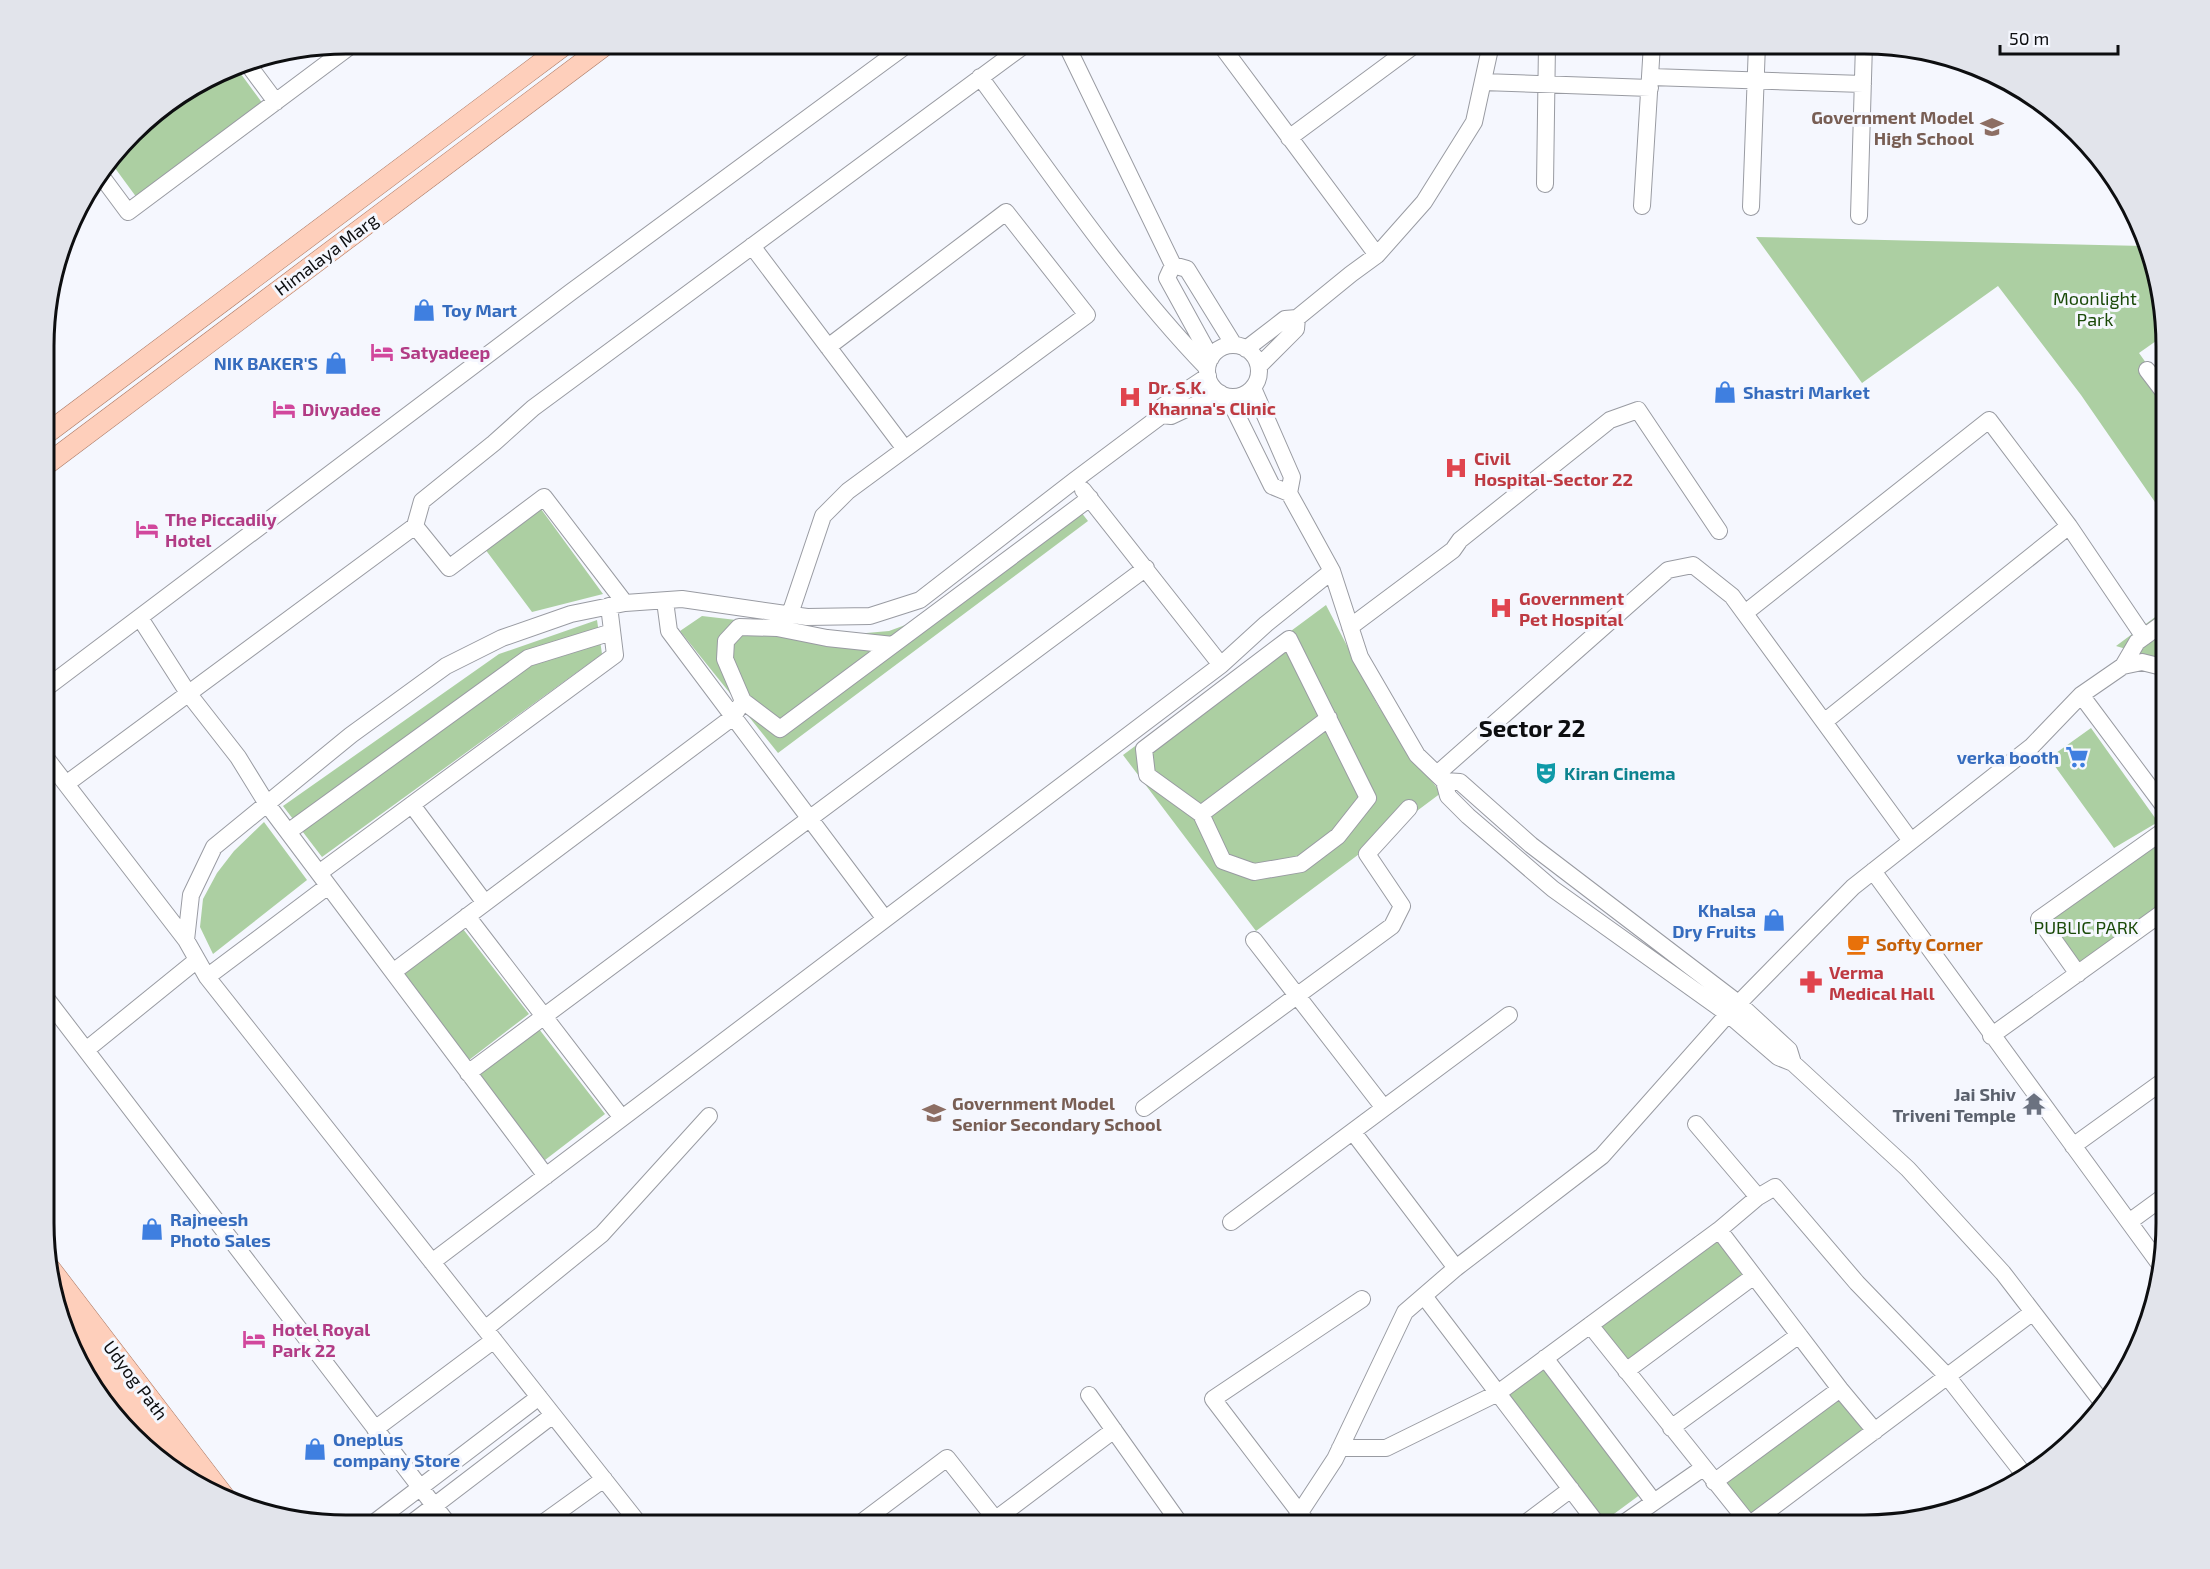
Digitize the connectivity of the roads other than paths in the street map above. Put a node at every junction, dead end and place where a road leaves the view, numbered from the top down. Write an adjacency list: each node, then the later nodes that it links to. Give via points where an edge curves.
1 (553, 54): 41 (main road, Himalaya Marg)
2 (594, 54): 43 (main road, Himalaya Marg)
3 (894, 54): 56 (street, via 561,299)
4 (1012, 54): 15 (street)
5 (1071, 54): 30 (street)
6 (1227, 54): 22 (street)
7 (1402, 54): 22 (street)
8 (1489, 54): 17 (street)
9 (1547, 54): 19 (street)
10 (1651, 54): 18 (street)
11 (1756, 54): 16 (street)
12 (1864, 54): 20 (street)
13 (329, 55): 21 (street)
14 (252, 70): 21 (street)
15 (980, 77): 28 (street); 35 (street, via 1145,297)
16 (1755, 80): 18 (street); 20 (street); 26 (street)
17 (1483, 82): 19 (street); 29 (street, via 1474,122 1424,202)
18 (1650, 83): 19 (street); 25 (street)
19 (1547, 84): 24 (street)
20 (1863, 84): 27 (street)
21 (276, 102): 23 (street, via 128,212)
22 (1289, 138): 29 (street)
23 (105, 181)
24 (1545, 184)
25 (1642, 206)
26 (1751, 207)
27 (1859, 216)
28 (752, 246): 32 (street); 47 (street, via 533,408 422,501)
29 (1377, 255): 31 (street)
30 (1173, 265): 33 (street, via 1187,269); 35 (street, via 1167,278)
31 (1297, 318): 33 (street, via 1285,319); 34 (street, via 1296,329)
32 (828, 347): 42 (street); 42 (street, via 1006,212 1086,315)
33 (1240, 347): 34 (street, via 1257,359); 35 (street, via 1217,351)
34 (1259, 366): 38 (street)
35 (1209, 367): 39 (street, via 1215,389); 40 (street, via 1163,406)
36 (2147, 370): 37 (street)
37 (2156, 382)
38 (1254, 388): 39 (street, via 1242,396); 45 (street, via 1292,477)
39 (1224, 395): 40 (street, via 1172,416); 45 (street, via 1272,486)
40 (1162, 415): 44 (street)
41 (54, 428)
42 (905, 449): 55 (street, via 848,491 823,516)
43 (54, 459)
44 (1075, 480): 46 (street); 55 (street, via 920,600 870,616)
45 (1289, 493): 51 (street)
46 (1090, 498): 50 (street); 61 (street)
47 (415, 526): 53 (street, via 448,568 544,497); 66 (street)
48 (2069, 526): 54 (street, via 1989,420); 60 (street); 71 (street)
49 (1719, 531): 57 (street, via 1638,410 1611,420 1460,540 1453,550)
50 (1146, 568): 62 (street); 80 (street)
51 (1332, 571): 57 (street); 62 (street)
52 (664, 601): 53 (street); 55 (street, via 682,599); 69 (street, via 669,631)
53 (617, 605): 59 (street); 76 (street, via 571,614 502,638 446,666 351,735)
54 (1744, 613): 71 (street); 73 (street, via 1732,596 1693,565 1668,570)
55 (790, 614)
56 (140, 618): 65 (street); 66 (street)
57 (1350, 627): 73 (street, via 1360,657 1417,755)
58 (2156, 628): 60 (street)
59 (612, 632): 77 (street, via 615,655); 81 (street, via 528,658)
60 (2144, 637): 63 (street, via 2133,647)
61 (893, 645): 68 (street, via 780,729); 68 (street, via 777,628 739,627 726,641 724,659)
62 (1221, 665): 89 (street)
63 (2123, 666): 64 (street, via 2142,662); 67 (street)
64 (2156, 666)
65 (54, 682)
66 (188, 693): 74 (street); 76 (street, via 238,757)
67 (2081, 695): 75 (street); 83 (street, via 2032,746)
68 (743, 701): 69 (street)
69 (733, 717): 80 (street); 86 (street)
70 (1329, 718): 79 (street); 79 (street, via 1368,798 1338,836 1301,864 1254,872 1223,861); 79 (street, via 1289,639 1144,749 1148,775)
71 (1824, 722): 83 (street)
72 (54, 768): 74 (street)
73 (1441, 778): 98 (street, via 1460,782 1531,845)
74 (66, 784): 90 (street)
75 (2156, 796)
76 (267, 804): 81 (street); 90 (street, via 214,847 191,895)
77 (412, 805): 85 (street); 86 (street)
78 (1409, 808): 96 (street, via 1367,854 1402,906 1392,926)
79 (1201, 814)
80 (809, 817): 89 (street); 99 (street)
81 (288, 832): 85 (street)
82 (2156, 836): 94 (street, via 2039,919)
83 (1911, 841): 84 (street)
84 (1873, 871): 98 (street); 101 (street)
85 (323, 880): 93 (street); 95 (street)
86 (485, 903): 87 (street)
87 (467, 916): 93 (street); 99 (street)
88 (2156, 917): 94 (street)
89 (885, 919): 108 (street)
90 (186, 940): 92 (street)
91 (1254, 940): 96 (street)
92 (197, 960): 95 (street); 102 (street)
93 (393, 972): 103 (street)
94 (2078, 974): 101 (street)
95 (207, 977): 119 (street)
96 (1297, 996): 105 (street); 106 (street)
97 (54, 1008): 102 (street)
98 (1733, 1009): 120 (street, via 1602,1156); 125 (street, via 1789,1050 1793,1063 1908,1169 2003,1273)
99 (544, 1016): 103 (street); 108 (street)
100 (1509, 1016): 106 (street)
101 (1991, 1036): 111 (street)
102 (86, 1050): 140 (street)
103 (468, 1073): 112 (street)
104 (2156, 1086): 111 (street)
105 (1144, 1108)
106 (1384, 1108): 110 (street)
107 (710, 1116): 128 (street, via 602,1234)
108 (622, 1118): 112 (street)
109 (1696, 1124): 113 (street)
110 (1353, 1132): 115 (street); 120 (street)
111 (2073, 1146): 116 (street)
112 (546, 1176): 119 (street)
113 (1758, 1197): 117 (street); 132 (street, via 1775,1187 1857,1283)
114 (2156, 1202): 116 (street)
115 (1231, 1221)
116 (2128, 1222): 118 (street)
117 (1719, 1230): 121 (street); 126 (street)
118 (2154, 1257)
119 (432, 1262): 128 (street)
120 (1456, 1268): 123 (street)
121 (1754, 1276): 129 (street); 131 (street)
122 (60, 1281): 149 (main road, Udyog Path)
123 (1424, 1296): 134 (street); 143 (street, via 1405,1312)
124 (1362, 1299): 163 (street, via 1213,1399)
125 (2033, 1312): 132 (street); 137 (street)
126 (1590, 1325): 130 (street); 131 (street)
127 (74, 1330): 144 (main road, Udyog Path)
128 (490, 1335): 136 (street); 140 (street)
129 (1799, 1335): 133 (street); 139 (street)
130 (1545, 1358): 134 (street); 152 (street)
131 (1626, 1371): 139 (street)
132 (1947, 1376): 142 (street); 146 (street)
133 (1840, 1389): 142 (street); 148 (street)
134 (1497, 1393): 143 (street, via 1386,1448); 151 (street)
135 (1089, 1395): 141 (street)
136 (539, 1397): 138 (street); 150 (street)
137 (2098, 1397)
138 (553, 1415): 147 (street); 153 (street)
139 (1671, 1428): 145 (street)
140 (375, 1429): 150 (street)
141 (1114, 1430): 161 (street); 162 (street)
142 (1875, 1431): 169 (street)
143 (1341, 1448): 164 (street)
144 (172, 1458)
145 (1703, 1468): 148 (street); 152 (street)
146 (2020, 1470)
147 (604, 1479): 157 (street); 158 (street)
148 (1714, 1482): 168 (street)
149 (215, 1484)
150 (420, 1488): 153 (street); 154 (street)
151 (1571, 1489): 165 (street); 166 (street)
152 (1654, 1502): 167 (street)
153 (434, 1506): 155 (street); 156 (street)
154 (384, 1515)
155 (422, 1515)
156 (442, 1515)
157 (554, 1515)
158 (632, 1515)
159 (871, 1515): 160 (street, via 947,1458)
160 (992, 1515)
161 (1007, 1515)
162 (1173, 1515)
163 (1295, 1515)
164 (1302, 1515)
165 (1537, 1515)
166 (1590, 1515)
167 (1635, 1515)
168 (1741, 1515)
169 (1762, 1515)

